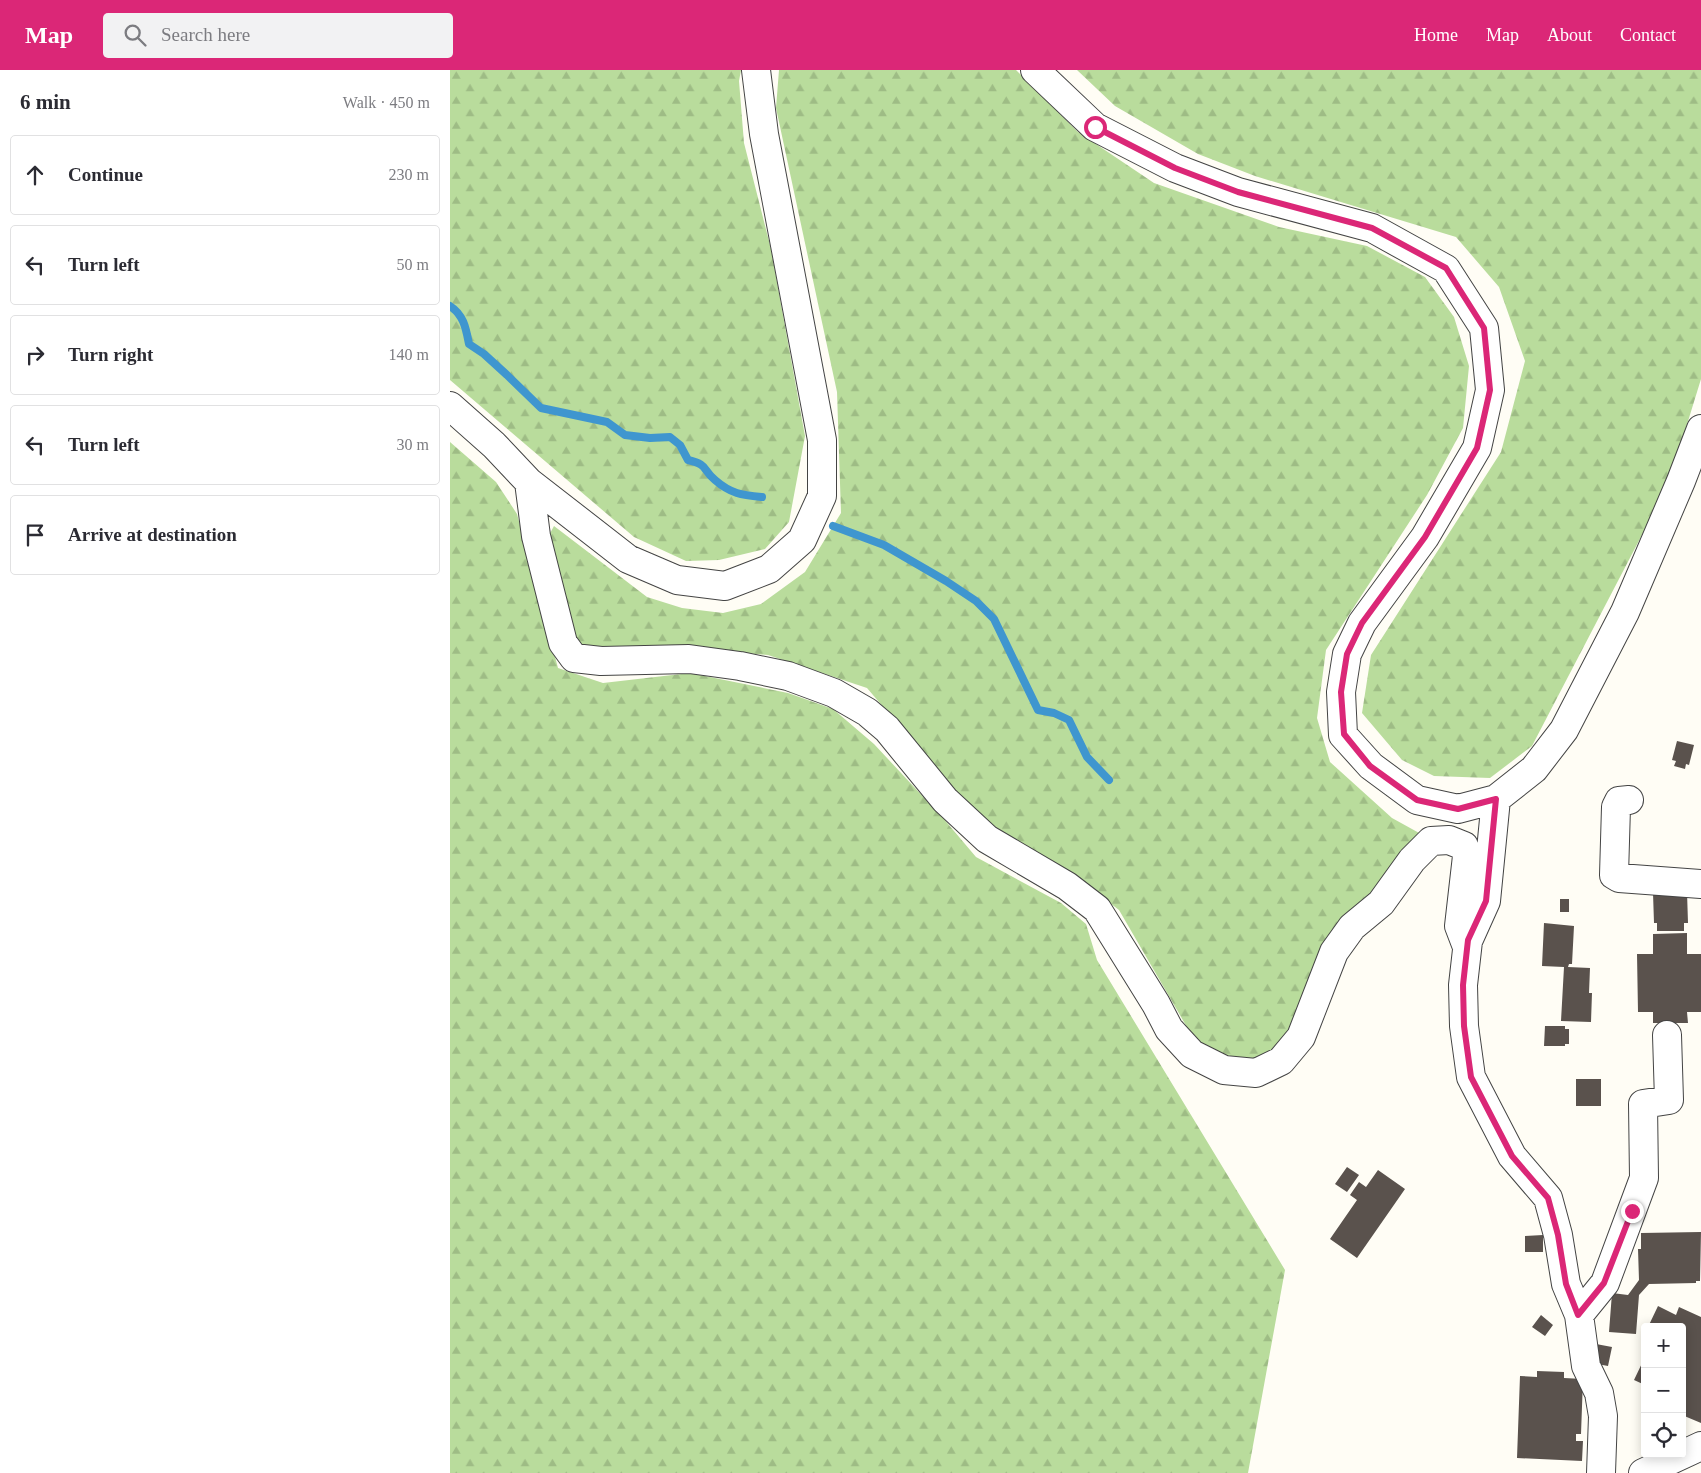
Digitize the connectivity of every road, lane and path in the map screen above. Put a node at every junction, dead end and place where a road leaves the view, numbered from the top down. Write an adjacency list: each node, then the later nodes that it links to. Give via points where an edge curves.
1 (756, 70): 5 (street, via 764,134 822,440 822,496 802,540 769,568 725,586 677,580 628,559)
2 (1035, 70): 6 (street, via 1095,127 1175,168 1238,192 1372,228 1446,268 1484,328 1490,390 1477,448 1425,537 1362,623 1347,654 1341,692 1344,734 1370,766 1417,800 1458,809)
3 (450, 406): 5 (street)
4 (1701, 429): 6 (street, via 1625,612 1564,730 1534,769)
5 (529, 482): 9 (street, via 536,536 563,643 574,658 601,661 689,659 740,666 788,676 834,693 867,712 887,729 945,800 987,839 1067,886 1097,909 1169,1029 1192,1054 1224,1070 1256,1073 1281,1061 1301,1037 1334,952 1352,927 1381,903 1412,860 1431,841 1449,840 1464,846 1468,856 1459,926)
6 (1496, 799): 9 (street, via 1486,901 1468,940)
7 (1629, 800): 8 (street, via 1619,801 1616,807 1614,875)
8 (1701, 884)
9 (1468, 947): 11 (street, via 1463,985 1464,1026 1471,1077 1512,1156 1548,1198 1566,1284)
10 (1668, 1035): 11 (street, via 1669,1100 1643,1104 1644,1178 1604,1283)
11 (1578, 1315): 13 (street, via 1586,1366 1599,1393 1603,1416)
12 (1701, 1446): 14 (street)
13 (1602, 1473)
14 (1643, 1473)

